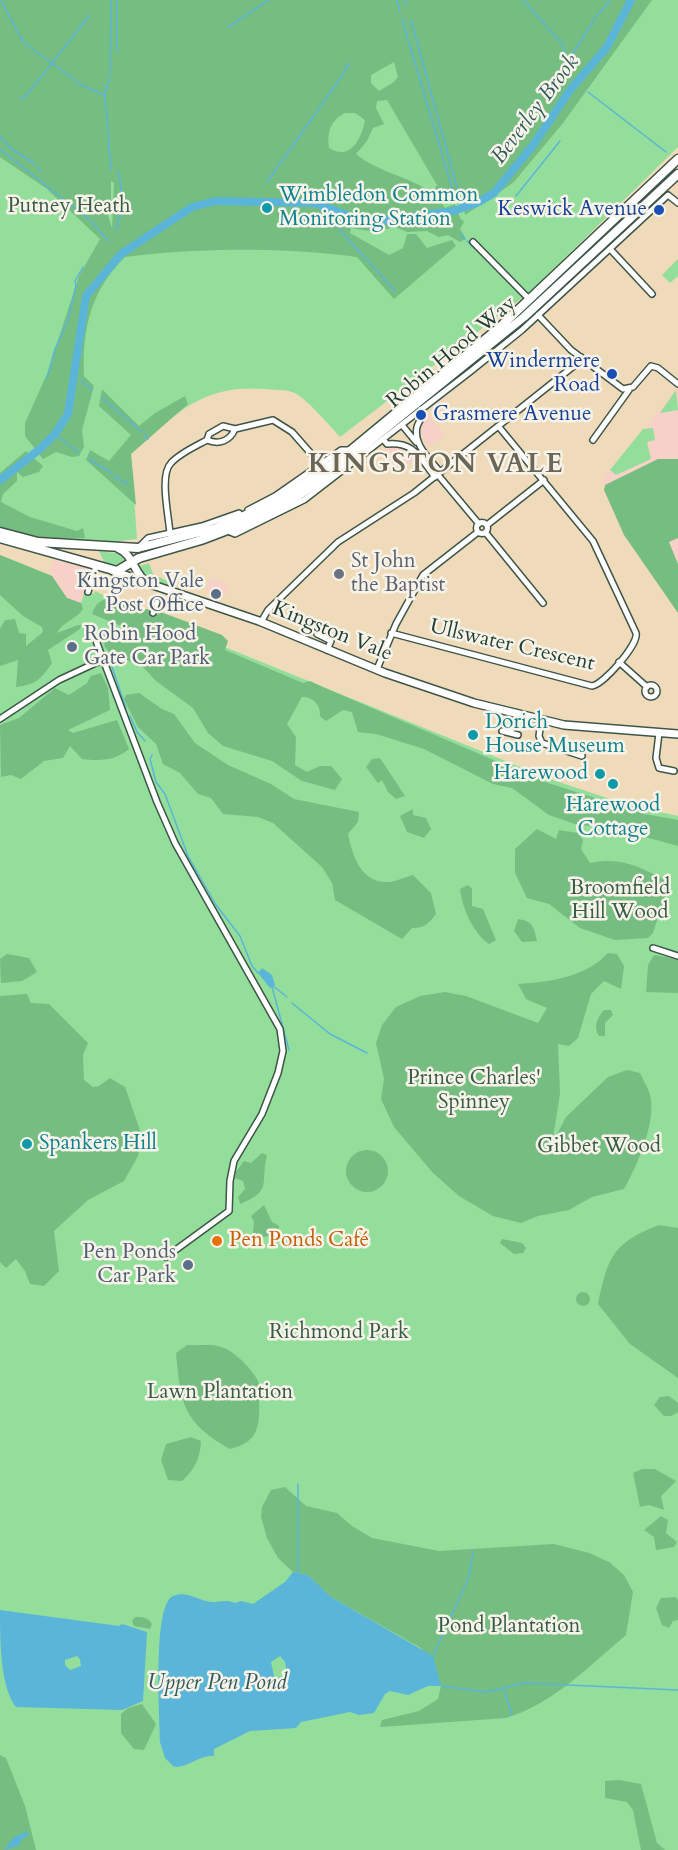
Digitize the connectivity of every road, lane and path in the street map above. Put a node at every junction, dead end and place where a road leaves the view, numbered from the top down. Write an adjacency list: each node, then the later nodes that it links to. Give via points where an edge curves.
1 (678, 159): 7 (highway, Robin Hood Way)
2 (678, 174): 26 (highway, Robin Hood Way, via 525,317 421,403 298,496)
3 (678, 202): 5 (street, Robin Hood Way, via 668,195)
4 (473, 242): 7 (street)
5 (611, 250): 6 (street); 8 (street, Robin Hood Way)
6 (652, 294)
7 (531, 301): 20 (highway, Robin Hood Way)
8 (538, 315): 9 (street); 12 (street, Robin Hood Way)
9 (581, 357): 11 (street); 14 (street)
10 (678, 384): 11 (street, via 651,366)
11 (629, 390): 18 (street)
12 (421, 409): 13 (street, Robin Hood Way); 19 (street)
13 (403, 426): 17 (street, Robin Hood Way); 19 (street)
14 (499, 427): 22 (street); 23 (street, Ullswater Crescent)
15 (235, 429): 16 (street, via 228,439); 16 (street, via 223,426 209,434); 21 (street, via 265,420 280,422)
16 (207, 440): 29 (street, via 168,467 165,478)
17 (384, 440): 22 (street, via 387,444 401,443 412,448); 26 (street, Robin Hood Way, via 304,500)
18 (592, 440)
19 (418, 444): 22 (street)
20 (349, 450): 21 (street, Robin Hood Way, via 343,449); 31 (highway, Robin Hood Way, via 301,487 253,514 201,533)
21 (321, 465): 29 (street, Robin Hood Way, via 246,511)
22 (438, 475): 24 (street); 41 (street, via 338,542 268,610)
23 (544, 480): 25 (street); 47 (street, Ullswater Crescent, via 593,541 636,633 636,643)
24 (479, 524): 25 (street); 27 (street)
25 (487, 525): 28 (street)
26 (232, 532): 33 (highway, Robin Hood Way)
27 (478, 532): 28 (street); 43 (street, via 423,575)
28 (486, 533): 39 (street)
29 (170, 534): 31 (street, Robin Hood Way, via 147,539)
30 (3, 536): 32 (highway, via 38,543); 34 (highway)
31 (138, 548): 32 (highway, Robin Hood Way)
32 (119, 549): 33 (main road)
33 (132, 562): 35 (highway); 36 (main road)
34 (96, 566): 35 (highway); 37 (street)
35 (111, 571): 36 (main road, Kingston Vale)
36 (147, 583): 38 (main road, Kingston Vale)
37 (88, 592)
38 (160, 595): 40 (street); 41 (main road, Kingston Vale)
39 (543, 603)
40 (153, 613)
41 (261, 622): 45 (main road, Kingston Vale)
42 (319, 629): 45 (street, via 317,634 334,640)
43 (392, 633): 47 (street, Ullswater Crescent, via 592,686 601,683); 48 (street)
44 (95, 638): 46 (street)
45 (327, 650): 48 (main road, Kingston Vale)
46 (102, 660): 51 (street, via 59,680); 62 (street, via 176,843 282,1036 282,1058 270,1096 232,1167 229,1211)
47 (619, 662): 49 (street)
48 (377, 669): 50 (main road, Kingston Vale)
49 (647, 687)
50 (516, 715): 52 (main road, Kingston Vale); 54 (street)
51 (0, 719)
52 (542, 721): 55 (main road, Kingston Vale); 58 (street, via 542,743)
53 (502, 731): 54 (street)
54 (510, 733): 57 (street)
55 (661, 733): 56 (main road, Kingston Vale); 59 (street, via 656,758 659,768)
56 (678, 734)
57 (518, 735)
58 (582, 756)
59 (674, 771)
60 (653, 948): 61 (street)
61 (678, 956)
62 (168, 1256)

